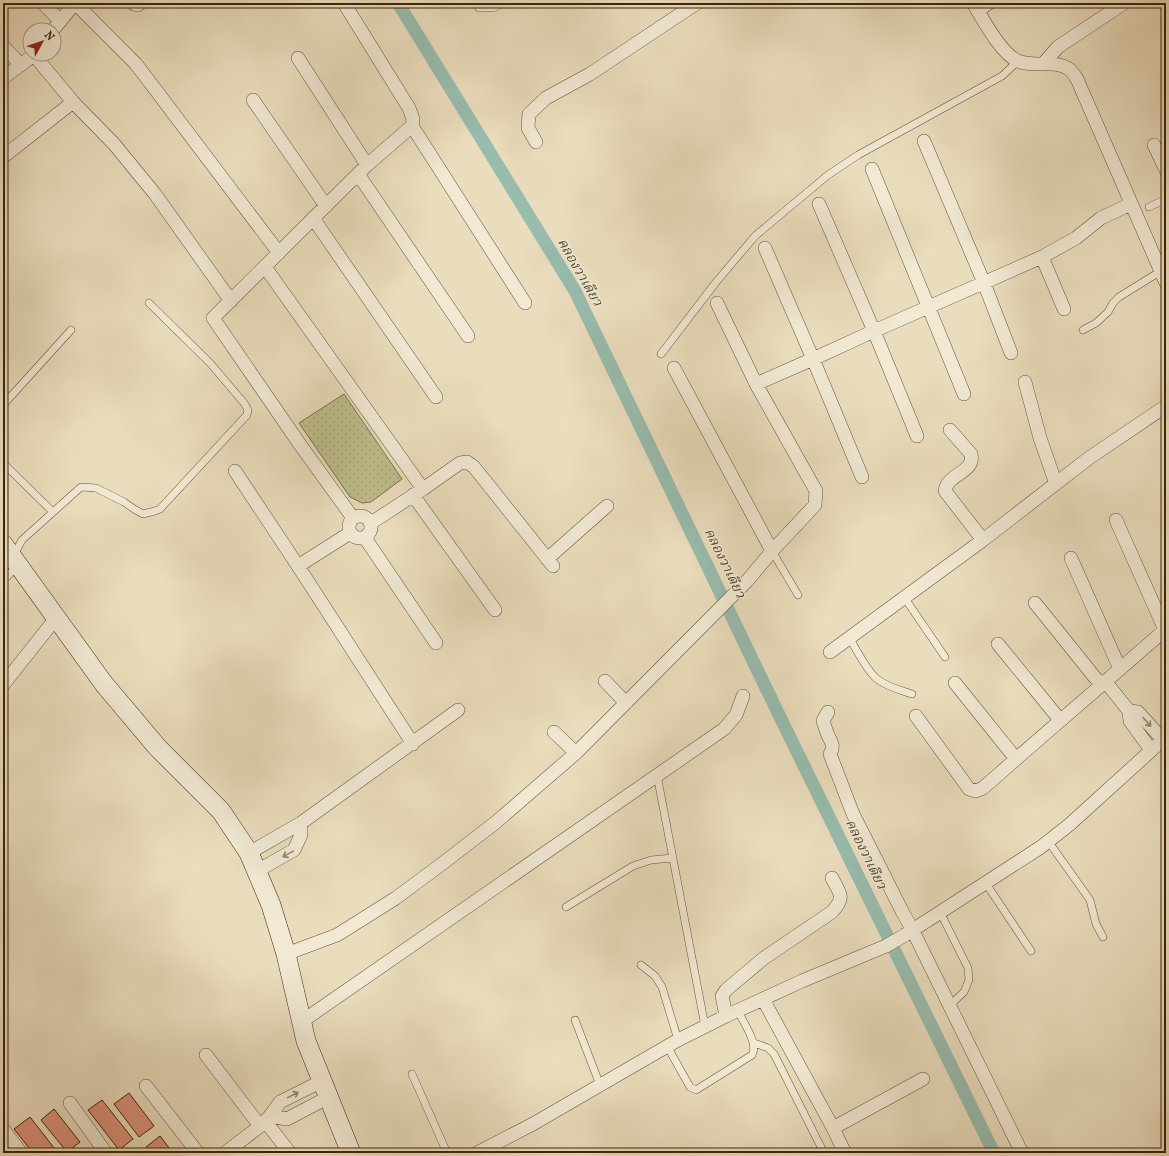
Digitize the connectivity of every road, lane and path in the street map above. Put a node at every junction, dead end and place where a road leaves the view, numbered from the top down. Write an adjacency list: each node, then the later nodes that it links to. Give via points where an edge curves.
1 (43, 3): 12 (street)
2 (75, 3): 13 (street); 39 (street, via 136,64)
3 (133, 3): 4 (street)
4 (140, 3)
5 (344, 3): 24 (street, via 409,108 413,119)
6 (502, 3): 10 (lane, via 493,8)
7 (697, 3): 26 (street, via 590,74 546,98 529,114 528,128)
8 (994, 3): 11 (lane)
9 (1124, 3): 19 (street, via 1058,47)
10 (478, 8)
11 (977, 8): 16 (street, via 1005,51)
12 (55, 22)
13 (60, 22)
14 (3, 46): 20 (street)
15 (298, 58): 29 (street)
16 (1018, 61): 19 (street); 55 (lane, via 1002,76 858,155 828,175 755,236)
17 (24, 62): 20 (street)
18 (41, 62): 23 (street)
19 (1043, 64): 34 (street, via 1059,64 1070,70 1077,79)
20 (20, 65): 21 (street)
21 (3, 78)
22 (254, 100): 35 (street)
23 (73, 102): 28 (street); 44 (street, via 114,144 155,194)
24 (412, 126): 29 (street); 46 (street)
25 (924, 141): 43 (street)
26 (536, 142)
27 (1154, 145): 31 (street)
28 (3, 157)
29 (363, 169): 35 (street); 53 (street)
30 (872, 169): 48 (street)
31 (1166, 170)
32 (1166, 199): 36 (lane)
33 (819, 204): 51 (street)
34 (1132, 204): 40 (street, via 1101,218 1076,238); 42 (street)
35 (326, 206): 37 (street)
36 (1149, 208)
37 (314, 218): 39 (street); 61 (street)
38 (765, 248): 56 (street)
39 (279, 253): 41 (street)
40 (1042, 257): 43 (street); 49 (street)
41 (265, 267): 44 (street); 70 (street)
42 (1164, 277): 52 (lane, via 1119,297 1108,312)
43 (984, 283): 48 (street); 54 (street)
44 (231, 301): 73 (street, via 213,318)
45 (149, 303): 72 (lane, via 210,363 244,403 248,410 247,415 160,509 143,514 96,488 82,486)
46 (525, 303)
47 (717, 303): 59 (street)
48 (929, 306): 51 (street); 60 (street)
49 (1064, 309)
50 (71, 330): 62 (lane)
51 (874, 330): 56 (street); 65 (street)
52 (1083, 330)
53 (468, 336)
54 (1010, 353)
55 (661, 354)
56 (813, 359): 59 (street); 68 (street)
57 (674, 368): 79 (street)
58 (1025, 382): 69 (street)
59 (756, 384): 79 (street, via 816,491 815,505)
60 (964, 394)
61 (436, 397)
62 (3, 405)
63 (1166, 406): 69 (street)
64 (950, 430): 78 (street, via 971,454 972,459 971,464 946,485 945,491)
65 (917, 436)
66 (3, 463): 72 (lane)
67 (235, 471): 82 (street)
68 (862, 477)
69 (1056, 484): 78 (street)
70 (418, 492): 71 (street, via 460,463 467,462 474,467 550,562); 75 (street); 87 (street)
71 (607, 506)
72 (53, 512): 80 (lane, via 22,540)
73 (353, 518): 75 (street, via 363,516); 76 (street, via 349,523)
74 (1116, 520): 89 (street)
75 (371, 523): 77 (street, via 372,530)
76 (350, 533): 77 (street, via 355,538); 82 (street)
77 (365, 538): 91 (street)
78 (983, 540): 85 (street)
79 (772, 551): 84 (lane); 102 (street, via 747,581)
80 (11, 555): 83 (lane); 88 (street)
81 (1071, 558): 95 (street)
82 (298, 566): 110 (street)
83 (3, 581)
84 (798, 595)
85 (904, 597): 90 (street); 94 (lane)
86 (1035, 603): 98 (street)
87 (495, 610)
88 (56, 618): 99 (street); 117 (street, via 104,684 158,748 221,811)
89 (1165, 630): 95 (street)
90 (849, 637): 93 (street); 100 (lane, via 876,679)
91 (436, 643)
92 (998, 644): 107 (street)
93 (830, 652)
94 (944, 657)
95 (1120, 669): 98 (street)
96 (605, 681): 102 (street)
97 (955, 683): 113 (street)
98 (1103, 683): 104 (street); 107 (street)
99 (3, 685)
100 (912, 694)
101 (743, 696): 114 (street, via 736,715 724,729)
102 (626, 703): 112 (street)
103 (458, 710): 110 (street)
104 (1129, 711): 109 (street, one-way to 109, via 1138,712); 111 (street, via 1130,722)
105 (828, 712): 124 (street, via 823,722 833,743 830,754 853,814 902,911)
106 (916, 716): 113 (street, via 969,789 976,791 983,788)
107 (1060, 720): 113 (street)
108 (554, 732): 112 (street)
109 (1164, 739): 111 (street)
110 (413, 744): 115 (street)
111 (1151, 750): 116 (street)
112 (576, 753): 127 (street, via 495,823 396,898 337,935)
113 (1016, 758)
114 (657, 775): 118 (lane); 134 (street)
115 (301, 823): 117 (street); 119 (street, one-way to 119, via 301,835 294,850)
116 (1048, 841): 121 (street); 125 (lane, via 1090,900 1096,924)
117 (249, 853): 119 (street)
118 (673, 858): 122 (lane, via 651,860 633,866); 135 (lane)
119 (257, 871): 127 (street, via 271,905)
120 (832, 878): 132 (street, via 841,896 840,904 764,958 726,990 722,996)
121 (986, 882): 123 (street); 126 (lane)
122 (566, 906)
123 (940, 912): 124 (street); 130 (lane, via 968,968 969,980 964,992)
124 (909, 933): 129 (street, via 886,946); 130 (street)
125 (1103, 937)
126 (1031, 951)
127 (286, 954): 134 (street)
128 (640, 965): 136 (lane, via 655,976 662,987)
129 (763, 999): 131 (street); 146 (street)
130 (950, 1005): 158 (street)
131 (738, 1011): 132 (street); 137 (lane)
132 (726, 1016): 135 (street)
133 (575, 1020): 141 (lane)
134 (301, 1022): 143 (street)
135 (706, 1026): 136 (street)
136 (672, 1043): 137 (lane, via 690,1088 696,1090 752,1055 755,1051); 141 (street)
137 (754, 1044): 156 (lane, via 768,1048 774,1054)
138 (206, 1056): 145 (street)
139 (412, 1074): 155 (lane)
140 (922, 1079): 146 (street)
141 (600, 1085): 148 (street)
142 (146, 1086): 151 (street)
143 (326, 1089): 145 (street, via 287,1119); 145 (street, one-way to 143, via 280,1102); 154 (street)
144 (70, 1103): 150 (street)
145 (265, 1121): 152 (street); 153 (street)
146 (833, 1128): 157 (street)
147 (3, 1129): 149 (street)
148 (482, 1152)
149 (21, 1153)
150 (106, 1153)
151 (198, 1153)
152 (225, 1153)
153 (290, 1153)
154 (351, 1153)
155 (447, 1153)
156 (824, 1153)
157 (845, 1153)
158 (1022, 1153)

